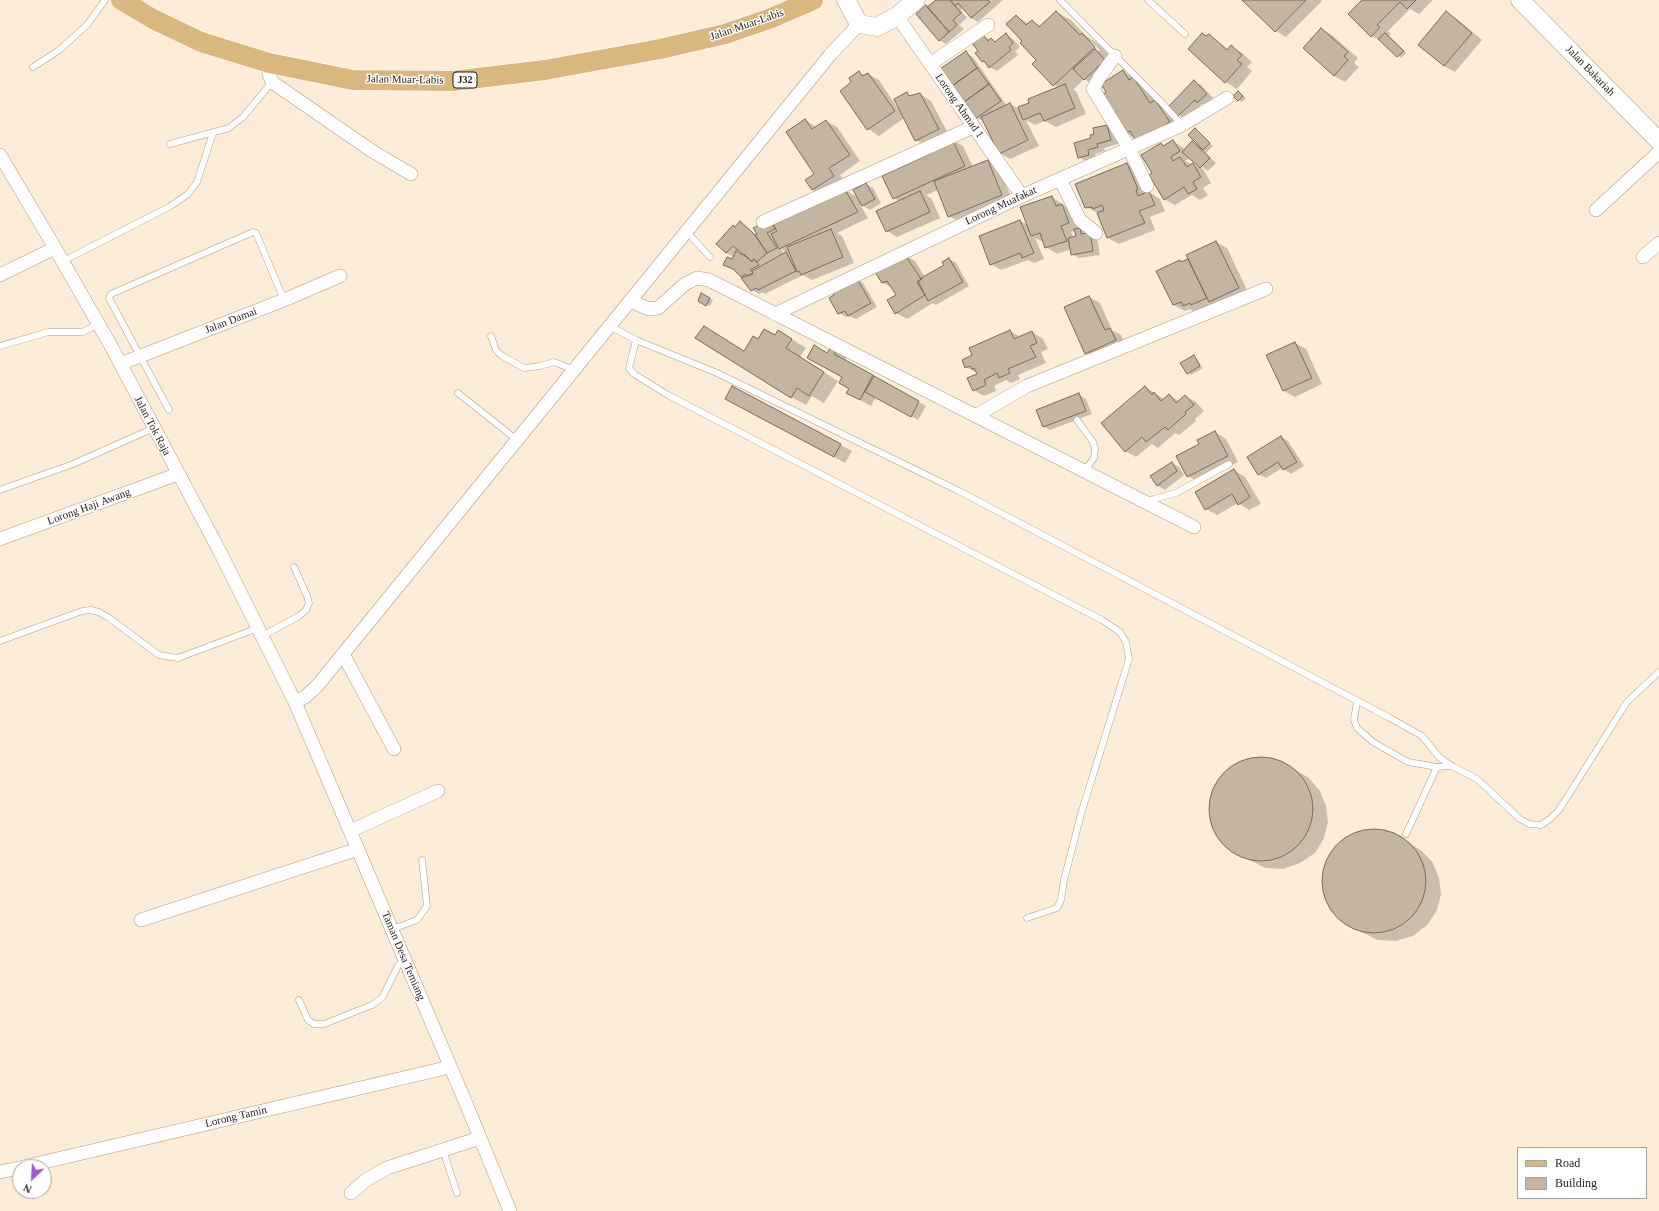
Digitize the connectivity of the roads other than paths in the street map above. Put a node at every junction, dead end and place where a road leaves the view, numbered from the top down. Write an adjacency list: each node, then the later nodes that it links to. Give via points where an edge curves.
1 (105, 0): 15 (lane, via 87,24 58,50)
2 (121, 0): 16 (main road, Jalan Muar-Labis / J32, via 201,42)
3 (813, 0): 16 (main road, Jalan Muar-Labis / J32, via 725,34 545,70 453,81 353,80)
4 (846, 0): 10 (street)
5 (916, 0): 9 (street)
6 (1060, 0): 13 (lane)
7 (1148, 0): 12 (lane)
8 (1520, 0): 21 (street, Jalan Bakariah)
9 (897, 16): 10 (street, via 877,27); 14 (street, Lorong Ahmad 1)
10 (859, 24): 32 (street, via 830,55)
11 (988, 25): 14 (street)
12 (1186, 34)
13 (1115, 56): 18 (lane); 23 (street, via 1093,88)
14 (930, 64): 19 (street, Lorong Ahmad 1)
15 (33, 67)
16 (270, 72): 20 (lane, via 244,117 228,128); 26 (street, via 372,151)
17 (1227, 98): 18 (street, Lorong Muafakat)
18 (1182, 124): 23 (street, Lorong Muafakat)
19 (973, 127): 29 (street, Lorong Ahmad 1); 31 (street)
20 (213, 133): 22 (lane); 38 (lane, via 197,182 188,194 169,207)
21 (1659, 141)
22 (170, 144)
23 (1129, 148): 27 (street, Lorong Muafakat); 28 (street)
24 (1659, 152): 30 (street)
25 (0, 155): 35 (street, Jalan Tok Raja)
26 (411, 174)
27 (1060, 179): 29 (street, Lorong Muafakat); 33 (street, via 1080,220)
28 (1147, 186)
29 (1022, 196): 44 (street, Lorong Muafakat)
30 (1596, 210)
31 (763, 222)
32 (687, 232): 36 (lane); 43 (street)
33 (1096, 233)
34 (1659, 242): 37 (street)
35 (55, 248): 38 (street, Jalan Tok Raja); 39 (street)
36 (710, 257)
37 (1642, 257)
38 (63, 261): 45 (street, Jalan Tok Raja)
39 (0, 275)
40 (340, 276): 42 (street, Jalan Damai)
41 (1266, 289): 55 (street, via 1027,386)
42 (284, 300): 50 (street, Jalan Damai); 50 (lane, via 256,233 248,233 111,294 109,298)
43 (630, 301): 44 (street, via 649,308 658,308 685,284 697,278 709,280); 46 (street)
44 (775, 314): 55 (street)
45 (98, 324): 49 (lane, via 83,332 48,332); 51 (street, Jalan Tok Raja)
46 (610, 326): 48 (lane); 52 (street)
47 (491, 336): 52 (lane, via 496,350 502,356 524,368 554,362)
48 (636, 340): 71 (lane, via 717,373 959,491); 81 (lane, via 629,368 634,374 668,395 1102,620 1120,632 1126,642 1129,659 1081,814 1061,900 1057,908)
49 (0, 346)
50 (140, 356): 51 (street, Jalan Damai); 54 (lane)
51 (120, 364): 57 (street, Jalan Tok Raja)
52 (574, 370): 58 (street)
53 (458, 393): 58 (lane)
54 (169, 410)
55 (975, 416): 60 (street)
56 (1077, 420): 60 (lane, via 1095,449 1094,458)
57 (154, 428): 61 (street, Jalan Tok Raja); 62 (lane, via 73,464)
58 (517, 440): 69 (street)
59 (1229, 464): 63 (lane, via 1176,493)
60 (1084, 471): 63 (street)
61 (178, 474): 65 (street, Lorong Haji Awang); 67 (street, Jalan Tok Raja)
62 (0, 490)
63 (1144, 502): 64 (street)
64 (1194, 527)
65 (0, 539)
66 (294, 567): 67 (lane, via 309,603 306,610 299,616)
67 (260, 632): 68 (lane, via 178,658 159,655 109,618 91,610); 72 (street, Jalan Tok Raja)
68 (0, 641)
69 (343, 654): 72 (street, via 317,686); 73 (street)
70 (1659, 672): 74 (lane, via 1627,702 1559,810 1541,825 1529,824 1520,819 1477,779)
71 (1357, 701): 74 (lane, via 1422,736 1440,758); 75 (lane, via 1354,720 1357,728 1373,742 1408,762)
72 (295, 702): 77 (street, Taman Desa Temiang)
73 (394, 749)
74 (1452, 766): 75 (lane)
75 (1437, 767): 78 (lane)
76 (438, 790): 77 (street)
77 (350, 831): 79 (street, Taman Desa Temiang)
78 (1406, 834)
79 (358, 849): 82 (street); 83 (street, Taman Desa Temiang)
80 (422, 860): 83 (lane, via 427,906 417,920)
81 (1027, 918)
82 (141, 920)
83 (392, 930): 84 (street, Taman Desa Temiang)
84 (404, 959): 85 (lane, via 382,998 372,1005 324,1024 314,1024 308,1020); 86 (street, Taman Desa Temiang)
85 (300, 1000)
86 (450, 1066): 87 (street, Taman Desa Temiang); 89 (street, Lorong Tamin)
87 (480, 1138): 88 (street); 94 (street, Taman Desa Temiang)
88 (443, 1150): 92 (street, via 386,1168); 93 (lane)
89 (52, 1160)
90 (12, 1169): 91 (street, Lorong Tamin)
91 (0, 1172)
92 (351, 1193)
93 (457, 1193)
94 (510, 1211)

